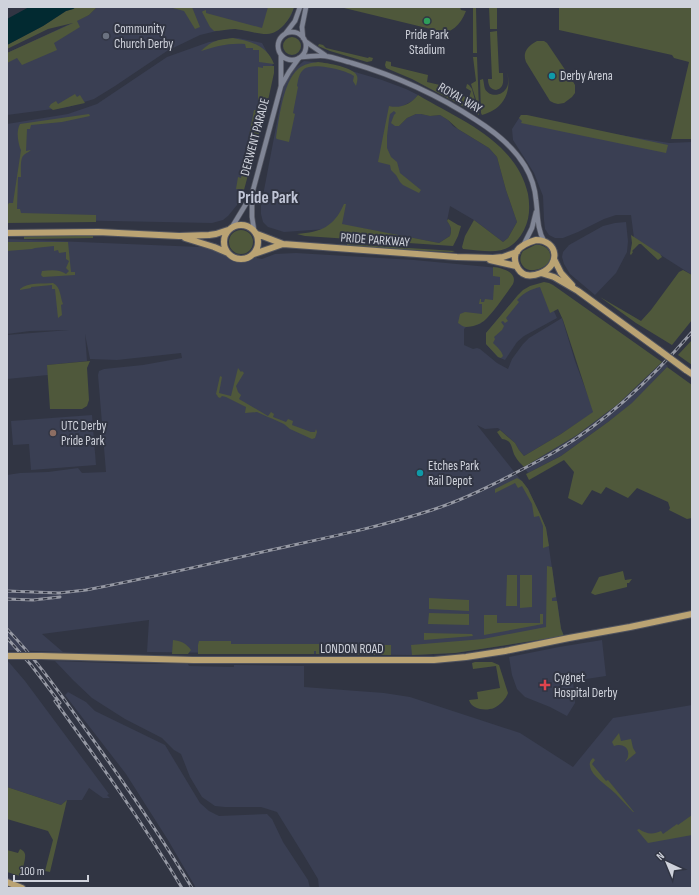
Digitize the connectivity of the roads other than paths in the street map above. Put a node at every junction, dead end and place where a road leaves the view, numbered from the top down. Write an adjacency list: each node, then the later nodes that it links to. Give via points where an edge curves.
1 (300, 7): 3 (street, via 295,21)
2 (306, 7): 4 (street, via 302,26)
3 (285, 34): 4 (street, via 295,32); 5 (street, via 278,44)
4 (303, 38): 6 (street, ROYAL WAY); 7 (street, via 306,49)
5 (281, 55): 7 (street, via 289,60); 8 (street, DERWENT PARADE)
6 (326, 56): 7 (street, ROYAL WAY); 10 (street, ROYAL WAY, via 363,66 411,84 487,127 508,145 523,163 534,187)
7 (300, 58): 8 (street, DERWENT PARADE)
8 (280, 86): 9 (street, DERWENT PARADE)
9 (252, 194): 11 (street, DERWENT PARADE); 12 (street, DERWENT PARADE)
10 (537, 210): 15 (street, ROYAL WAY, via 539,231); 17 (street, ROYAL WAY, via 532,228)
11 (230, 229): 12 (main road, via 243,225 249,226); 14 (main road, via 209,235); 19 (main road, via 224,241)
12 (255, 232): 16 (main road, PRIDE PARKWAY); 20 (main road, via 258,244)
13 (7, 233): 14 (main road, via 98,232)
14 (179, 236): 19 (main road)
15 (544, 241): 17 (main road, via 536,240); 22 (main road, via 552,248)
16 (283, 244): 20 (main road, PRIDE PARKWAY); 21 (main road, PRIDE PARKWAY)
17 (522, 246): 18 (main road)
18 (517, 252): 21 (main road, PRIDE PARKWAY, via 493,258); 23 (main road)
19 (228, 253): 20 (main road, via 239,259)
20 (254, 254)
21 (467, 257): 23 (main road, PRIDE PARKWAY)
22 (554, 259): 24 (main road, via 551,267); 25 (main road, via 561,273)
23 (516, 266): 24 (main road, via 528,275)
24 (540, 274): 25 (main road, via 554,277)
25 (578, 291): 26 (main road, bridge)
26 (692, 374)
27 (692, 614): 28 (main road, LONDON ROAD, bridge, via 505,651 434,660 193,660)
28 (7, 656)
29 (7, 882): 30 (main road)
30 (22, 888)

